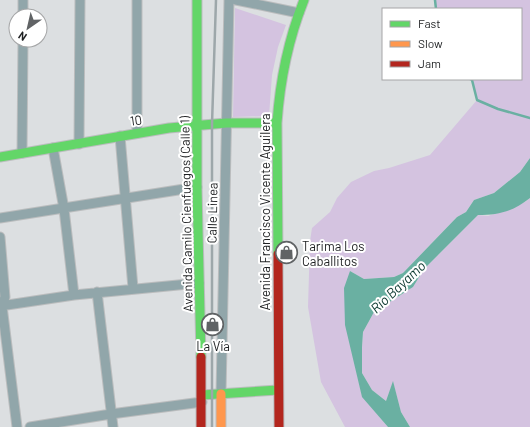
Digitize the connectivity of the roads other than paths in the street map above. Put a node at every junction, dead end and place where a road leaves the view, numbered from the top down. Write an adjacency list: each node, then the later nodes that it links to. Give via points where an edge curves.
1 (80, 0): 14 (street)
2 (137, 0): 12 (street)
3 (197, 0): 11 (main road, Avenida Camilo Cienfuegos (Calle 1))
4 (229, 0): 9 (street, Calle Linea)
5 (236, 0): 7 (street)
6 (304, 0): 7 (main road, Avenida Francisco Vicente Aguilera)
7 (299, 13): 10 (main road, Avenida Francisco Vicente Aguilera, via 285,54 279,88)
8 (23, 48): 16 (street)
9 (227, 123): 10 (main road, 10); 11 (main road, 10); 29 (street, Calle Linea)
10 (277, 123): 28 (main road, Avenida Francisco Vicente Aguilera)
11 (197, 126): 12 (main road, 10); 18 (main road, Avenida Camilo Cienfuegos (Calle 1))
12 (137, 133): 13 (main road, 10)
13 (120, 136): 14 (main road, 10); 19 (street)
14 (79, 144): 15 (main road, 10)
15 (54, 148): 16 (main road, 10); 20 (street)
16 (22, 153): 17 (main road, 10)
17 (0, 157)
18 (197, 187): 19 (street); 23 (main road, Avenida Camilo Cienfuegos (Calle 1))
19 (126, 198): 20 (street); 24 (street)
20 (64, 209): 21 (street); 26 (street)
21 (0, 218)
22 (0, 237): 27 (street, via 5,297)
23 (199, 283): 24 (street); 30 (main road, Avenida Camilo Cienfuegos (Calle 1))
24 (133, 288): 25 (street)
25 (97, 292): 26 (street); 31 (street)
26 (74, 295): 27 (street)
27 (1, 306): 32 (street)
28 (278, 390): 29 (main road); 37 (main road, Avenida Francisco Vicente Aguilera)
29 (221, 394): 30 (main road); 36 (main road, Calle Linea)
30 (202, 399): 31 (street); 35 (main road, Avenida Camilo Cienfuegos (Calle 1))
31 (111, 414): 33 (street); 34 (street)
32 (17, 427)
33 (30, 427)
34 (113, 427)
35 (201, 427)
36 (221, 427)
37 (279, 427)

